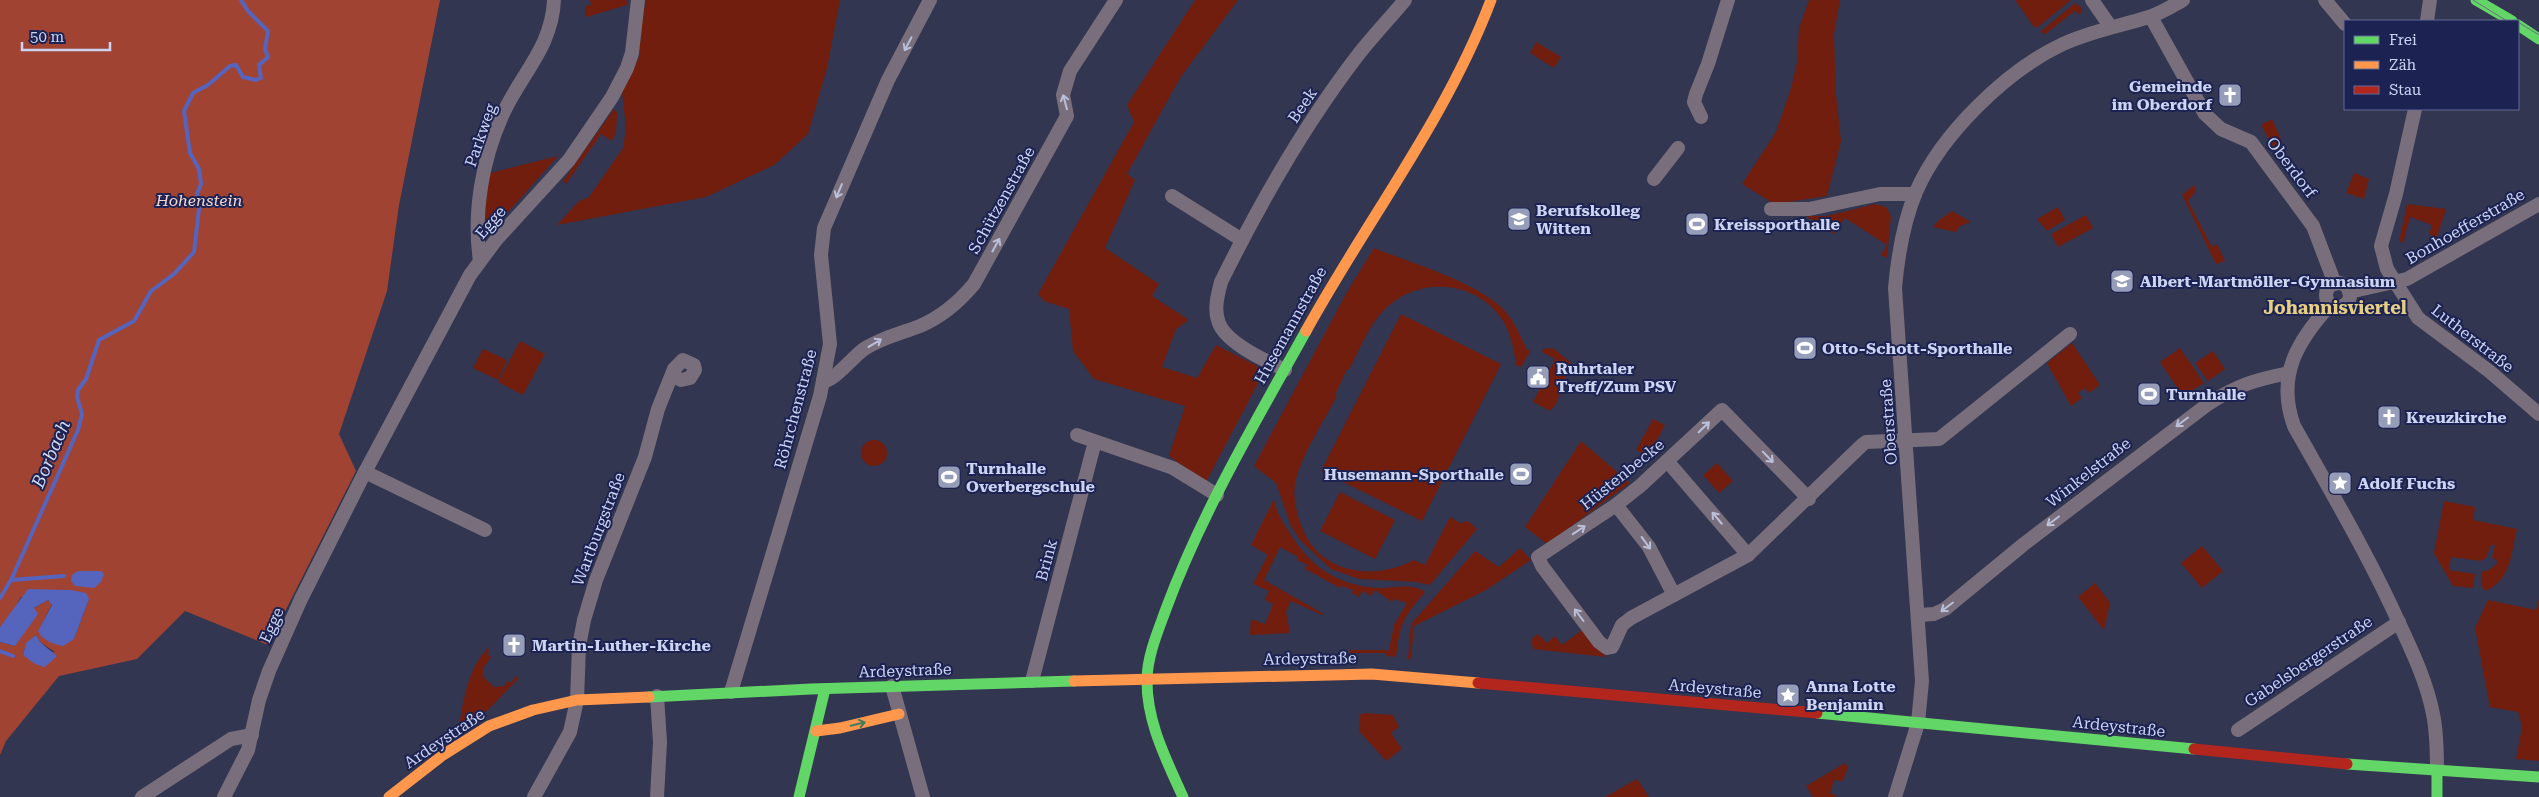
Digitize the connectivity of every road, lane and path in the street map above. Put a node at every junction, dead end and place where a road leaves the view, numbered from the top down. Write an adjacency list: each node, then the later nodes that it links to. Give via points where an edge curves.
1 (554, 0): 29 (street, Parkweg, via 543,47 502,116 491,150 480,190 476,233)
2 (638, 0): 29 (street, Egge, via 632,53 612,97 569,160)
3 (930, 0): 35 (street, Röhrchenstraße, one-way to 35, via 888,80 824,228 821,255)
4 (1116, 0): 36 (street, Schützenstraße, one-way to 4, via 878,341 936,317 955,304 974,284 1068,116 1063,95 1070,71)
5 (1405, 0): 28 (street, Beek, via 1356,57 1313,117)
6 (1491, 0): 37 (main road, Husemannstraße, via 1484,23 1454,84 1322,300)
7 (1728, 0): 21 (street, via 1694,102)
8 (2092, 0): 17 (street)
9 (2183, 0): 13 (street, Oberstraße)
10 (2325, 0): 16 (street)
11 (2430, 0): 14 (street)
12 (2476, 0): 15 (main road)
13 (2150, 17): 17 (street, Oberstraße); 31 (street, Oberdorf, via 2205,114 2221,129 2251,142 2314,226)
14 (2427, 20)
15 (2510, 20)
16 (2344, 23)
17 (2110, 26): 24 (street, Oberstraße, via 2047,52 2004,82 1946,143)
18 (2519, 26): 19 (main road)
19 (2539, 39)
20 (2415, 110): 30 (street, Lutherstraße, via 2381,246 2384,263)
21 (1701, 117)
22 (1678, 148): 23 (street)
23 (1654, 179)
24 (1915, 194): 27 (street, via 1880,194 1809,209); 43 (street, Oberstraße, via 1903,231 1895,288)
25 (1172, 196): 28 (street)
26 (2539, 204): 30 (street, Bonhoefferstraße, via 2407,279)
27 (1771, 209)
28 (1242, 240): 37 (street, Beek, via 1221,282 1216,302 1218,321 1230,339)
29 (480, 261): 46 (street, Egge)
30 (2394, 282): 32 (street, Bonhoefferstraße); 41 (street, Lutherstraße, via 2418,318)
31 (2335, 284): 32 (street, via 2342,284); 33 (street, via 2326,294)
32 (2350, 292): 33 (street, via 2344,305 2337,307)
33 (2331, 304): 38 (street, via 2302,341)
34 (2070, 334): 43 (street, via 1945,435 1933,440)
35 (830, 344): 36 (street, via 833,356 840,361); 40 (street, Röhrchenstraße)
36 (849, 361): 40 (street, Schützenstraße, via 831,380)
37 (1285, 370): 47 (main road, Husemannstraße)
38 (2289, 373): 53 (street, Winkelstraße, one-way to 53, via 2233,388 2202,408 2024,544 1945,609); 54 (street, via 2287,399 2294,426 2368,557)
39 (672, 375): 61 (street, Wartburgstraße, via 584,620 579,646)
40 (823, 382): 59 (street, Röhrchenstraße)
41 (2539, 414)
42 (1078, 435): 47 (street, via 1173,468)
43 (1907, 440): 48 (street, via 1866,442); 53 (street, Oberstraße)
44 (1093, 449): 56 (street, Brink)
45 (1668, 462): 48 (street, Hüstenbecke, one-way to 48, via 1722,410); 49 (street, Hüstenbecke); 51 (street, one-way to 45)
46 (365, 472): 50 (street); 66 (street, Egge, via 269,671)
47 (1217, 495): 55 (main road, Husemannstraße, via 1170,597 1151,652)
48 (1808, 499): 51 (street)
49 (1616, 505): 52 (street, one-way to 52, via 1649,547); 52 (street, Hüstenbecke, one-way to 49, via 1622,625 1612,647 1607,648 1599,642 1542,566 1538,558)
50 (486, 530)
51 (1748, 555): 52 (street)
52 (1674, 595)
53 (1919, 616): 63 (street, Oberstraße, via 1922,681)
54 (2399, 622): 64 (street, Gabelsbergerstraße); 67 (street, via 2427,690 2437,738)
55 (1147, 679): 56 (main road, Ardeystraße); 63 (main road, Ardeystraße, via 1372,674); 76 (main road, Husemannstraße, via 1148,705 1157,737)
56 (1032, 681): 57 (main road, Ardeystraße)
57 (892, 686): 58 (main road, Ardeystraße); 62 (street)
58 (825, 689): 59 (main road, Ardeystraße); 65 (main road)
59 (731, 692): 60 (main road, Ardeystraße)
60 (657, 696): 61 (main road, Ardeystraße); 73 (street, via 660,742)
61 (578, 700): 71 (main road, Ardeystraße, via 533,710 489,726 443,755); 72 (street, Wartburgstraße, via 570,732)
62 (899, 714): 65 (main road, one-way to 62); 75 (street)
63 (1918, 723): 67 (main road, Ardeystraße); 77 (street, Oberstraße)
64 (2238, 730)
65 (816, 731): 74 (main road)
66 (252, 735): 69 (street, via 231,739); 70 (street, Egge)
67 (2437, 771): 68 (main road, Ardeystraße); 78 (main road)
68 (2539, 777)
69 (142, 797)
70 (224, 797)
71 (389, 797)
72 (534, 797)
73 (657, 797)
74 (799, 797)
75 (923, 797)
76 (1183, 797)
77 (1895, 797)
78 (2437, 797)

